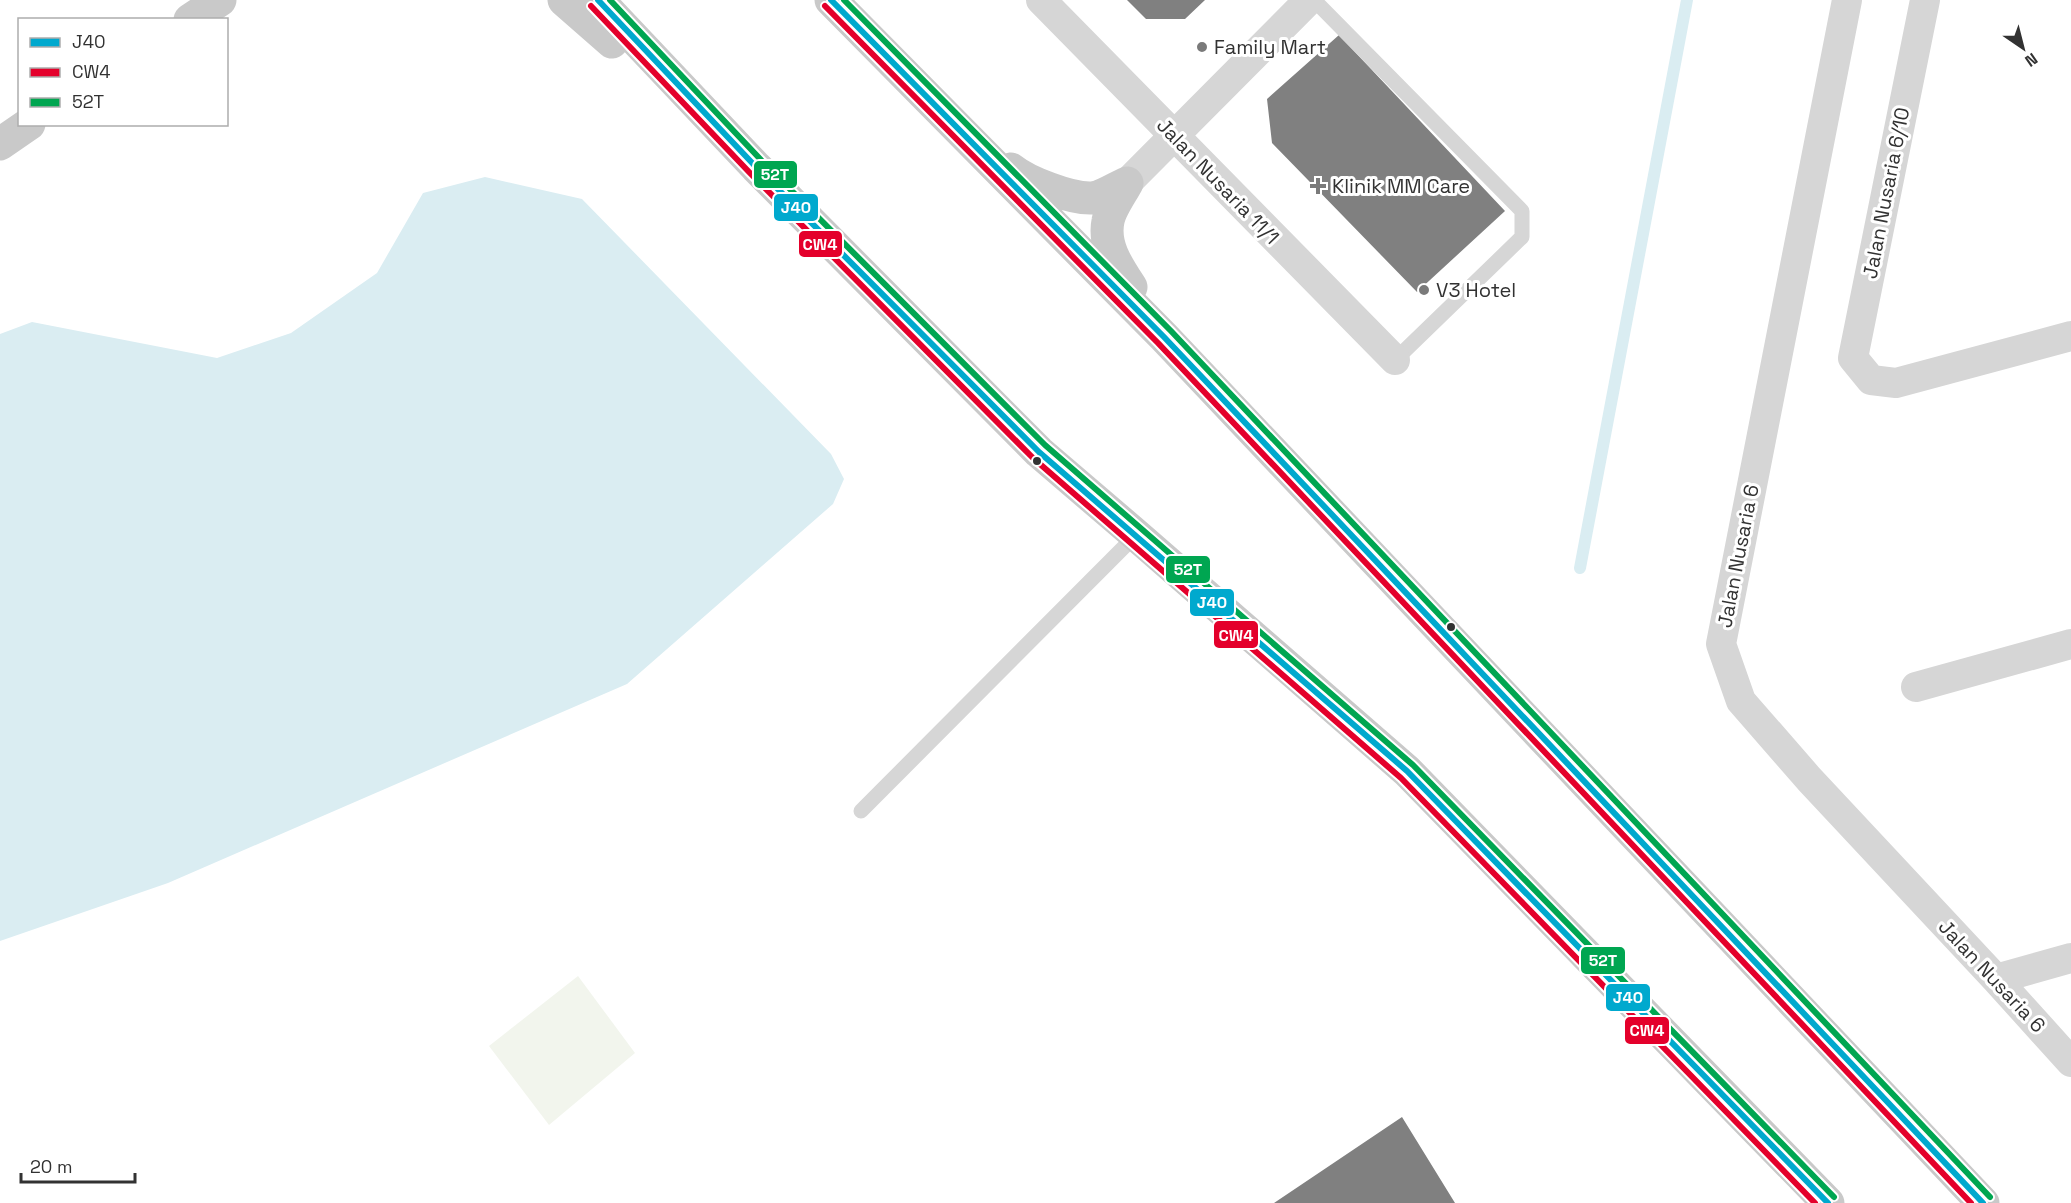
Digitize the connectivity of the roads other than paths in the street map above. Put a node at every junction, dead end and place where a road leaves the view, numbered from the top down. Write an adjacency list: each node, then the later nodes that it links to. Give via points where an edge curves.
1 (220, 0): 10 (main road)
2 (564, 0): 15 (main road)
3 (598, 0): 15 (main road)
4 (831, 0): 12 (main road)
5 (1041, 0): 13 (street, Jalan Nusaria 11/1)
6 (1309, 0): 13 (street)
7 (1314, 0): 19 (lane, via 1522,211 1522,237)
8 (1847, 0): 25 (street, Jalan Nusaria 6, via 1721,644 1741,701)
9 (1925, 0): 17 (street, Jalan Nusaria 6/10, via 1853,358 1871,380 1896,383)
10 (193, 18)
11 (26, 126): 14 (main road)
12 (957, 128): 16 (main road, via 1019,176 1060,193 1093,198); 18 (main road)
13 (1173, 136): 16 (street); 19 (street, Jalan Nusaria 11/1)
14 (0, 144)
15 (756, 167): 20 (main road, via 1038,452)
16 (1127, 183): 18 (main road, via 1108,220 1108,245)
17 (2071, 336)
18 (1164, 337): 28 (main road)
19 (1395, 360)
20 (1136, 535): 23 (lane); 27 (main road, via 1407,771)
21 (2071, 644): 22 (street)
22 (1916, 687)
23 (861, 811)
24 (2071, 958): 25 (street)
25 (1996, 979): 26 (street, Jalan Nusaria 6)
26 (2071, 1062)
27 (1828, 1203)
28 (1983, 1203)

